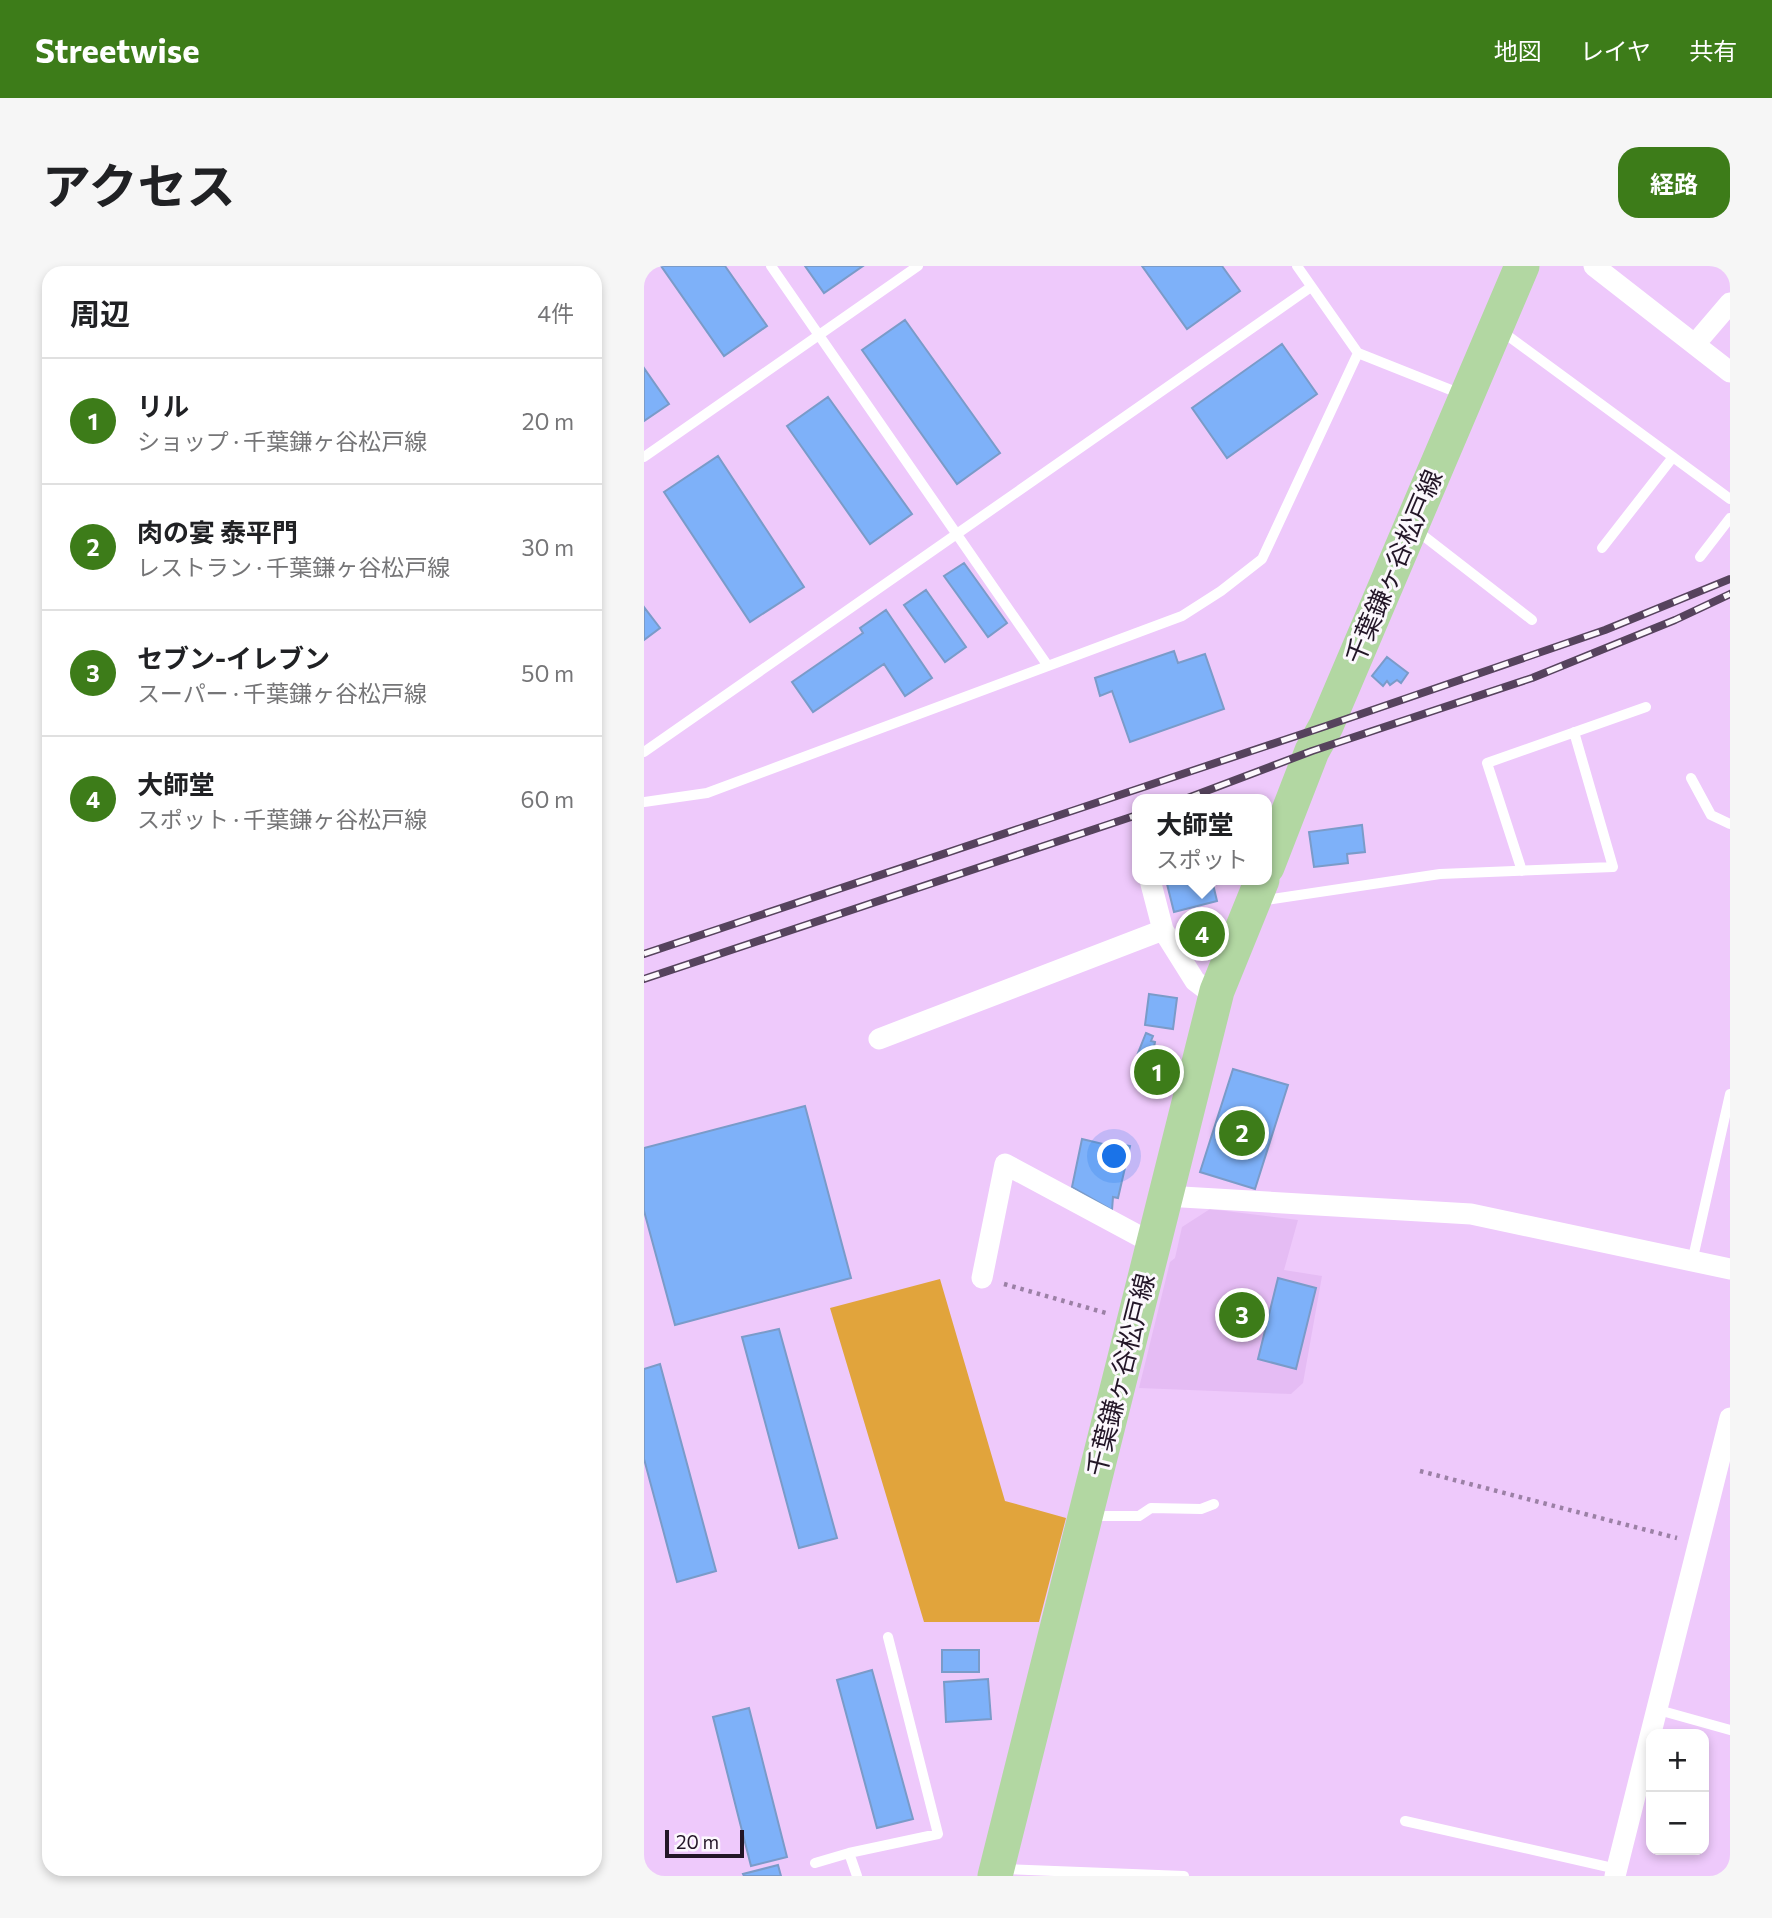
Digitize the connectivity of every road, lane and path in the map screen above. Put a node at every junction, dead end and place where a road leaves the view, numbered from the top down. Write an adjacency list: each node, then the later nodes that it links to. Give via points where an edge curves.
1 (771, 266): 9 (lane)
2 (918, 266): 9 (lane)
3 (1297, 266): 6 (lane)
4 (1522, 266): 8 (main road, 千葉鎌ヶ谷松戸線)
5 (1594, 266): 10 (street)
6 (1311, 287): 11 (lane); 19 (lane)
7 (1730, 303): 10 (street)
8 (1495, 327): 13 (main road, 千葉鎌ヶ谷松戸線); 15 (lane)
9 (819, 336): 14 (lane); 19 (lane)
10 (1695, 344): 12 (street)
11 (1358, 353): 13 (lane); 23 (lane, via 1262,559 1182,615)
12 (1730, 372)
13 (1466, 396): 18 (main road, 千葉鎌ヶ谷松戸線)
14 (644, 457)
15 (1672, 457): 16 (lane); 20 (lane)
16 (1730, 499)
17 (1730, 518): 21 (lane)
18 (1411, 527): 22 (lane); 30 (main road, 千葉鎌ヶ谷松戸線, via 1312,751)
19 (956, 535): 23 (lane); 26 (lane)
20 (1602, 548)
21 (1700, 557)
22 (1532, 620)
23 (1048, 666): 28 (lane, via 707,793)
24 (1646, 707): 25 (lane)
25 (1574, 732): 31 (lane, via 1487,763); 31 (lane, via 1613,867)
26 (644, 752)
27 (1691, 778): 29 (lane, via 1711,815)
28 (644, 802)
29 (1730, 824)
30 (1272, 854)
31 (1522, 871): 33 (lane)
32 (1151, 885): 34 (street)
33 (1257, 891): 35 (main road, 千葉鎌ヶ谷松戸線)
34 (1163, 930): 35 (street, via 1195,981); 36 (street)
35 (1216, 997): 38 (main road, 千葉鎌ヶ谷松戸線)
36 (879, 1039)
37 (1730, 1094): 40 (lane)
38 (1165, 1196): 39 (main road, 千葉鎌ヶ谷松戸線); 40 (street, via 1471,1214)
39 (1154, 1244): 42 (street, via 1005,1164); 47 (main road, 千葉鎌ヶ谷松戸線)
40 (1692, 1262): 41 (street)
41 (1730, 1269)
42 (982, 1278): 43 (path)
43 (1107, 1313)
44 (1730, 1419): 48 (street)
45 (1420, 1471): 48 (path)
46 (1214, 1504): 47 (lane, via 1201,1509 1151,1508 1139,1516)
47 (1085, 1516): 56 (main road, 千葉鎌ヶ谷松戸線)
48 (1698, 1543): 50 (street)
49 (888, 1637): 53 (lane, via 938,1834)
50 (1655, 1709): 51 (lane); 55 (street)
51 (1730, 1730)
52 (1405, 1821): 55 (lane)
53 (849, 1853): 54 (lane); 57 (lane)
54 (815, 1863)
55 (1616, 1872)
56 (996, 1873): 58 (lane)
57 (857, 1876)
58 (1184, 1876)

